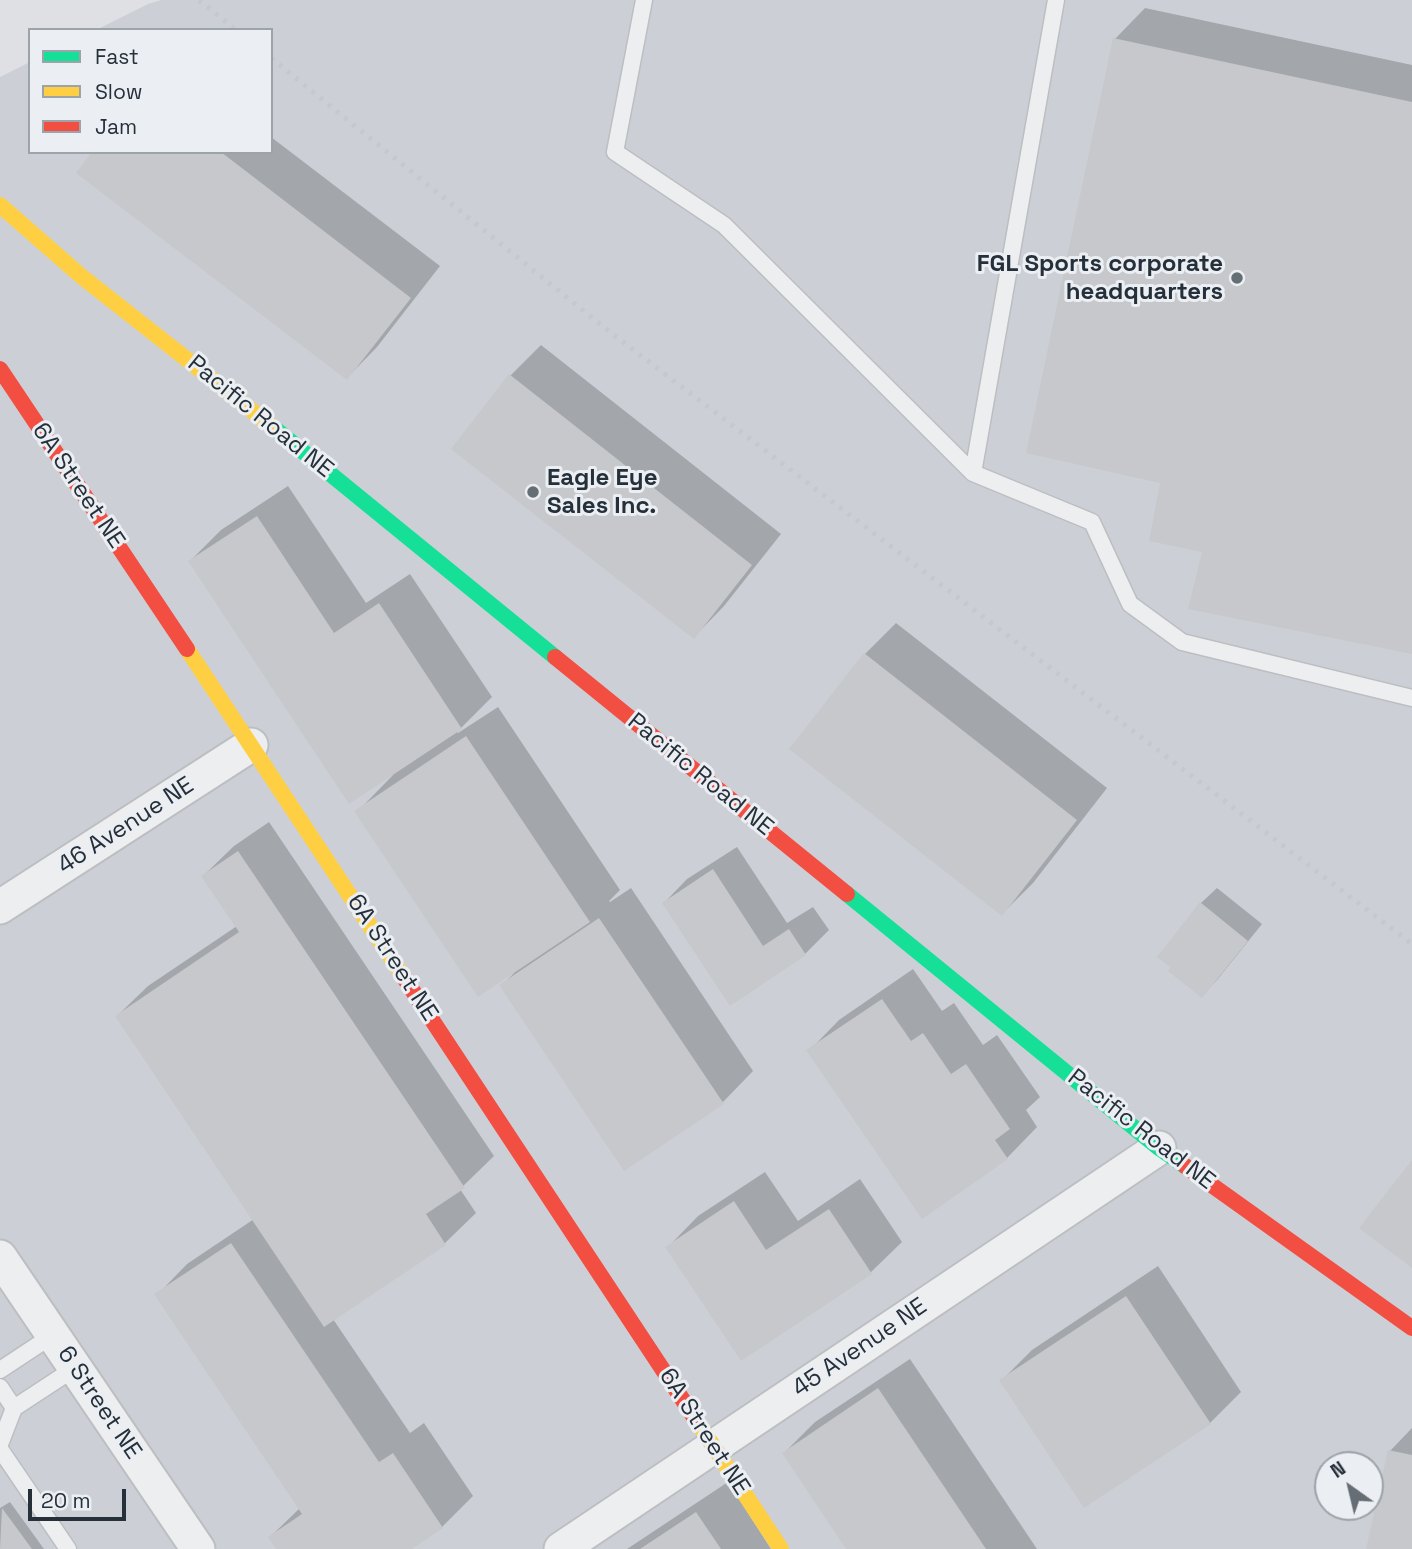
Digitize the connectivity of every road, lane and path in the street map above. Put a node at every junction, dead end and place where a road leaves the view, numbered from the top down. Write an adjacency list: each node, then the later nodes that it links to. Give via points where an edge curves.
1 (644, 0): 5 (lane, via 615,152 724,225)
2 (1056, 0): 5 (lane)
3 (0, 205): 9 (street, Pacific Road NE)
4 (0, 369): 7 (street, 6A Street NE)
5 (973, 473): 6 (lane, via 1092,522 1130,604 1182,642)
6 (1412, 698)
7 (251, 745): 8 (street, 46 Avenue NE); 18 (street, 6A Street NE)
8 (0, 907)
9 (1159, 1148): 11 (street, Pacific Road NE); 18 (street, 45 Avenue NE)
10 (0, 1257): 12 (street, 6 Street NE)
11 (1412, 1328)
12 (53, 1335): 13 (street, 6 Street NE); 14 (lane)
13 (75, 1368): 16 (lane); 20 (street, 6 Street NE)
14 (0, 1370)
15 (0, 1387): 16 (lane)
16 (14, 1408): 17 (lane)
17 (0, 1446): 19 (lane)
18 (713, 1446): 21 (street, 45 Avenue NE); 22 (street, 6A Street NE)
19 (68, 1549)
20 (198, 1549)
21 (561, 1549)
22 (781, 1549)

